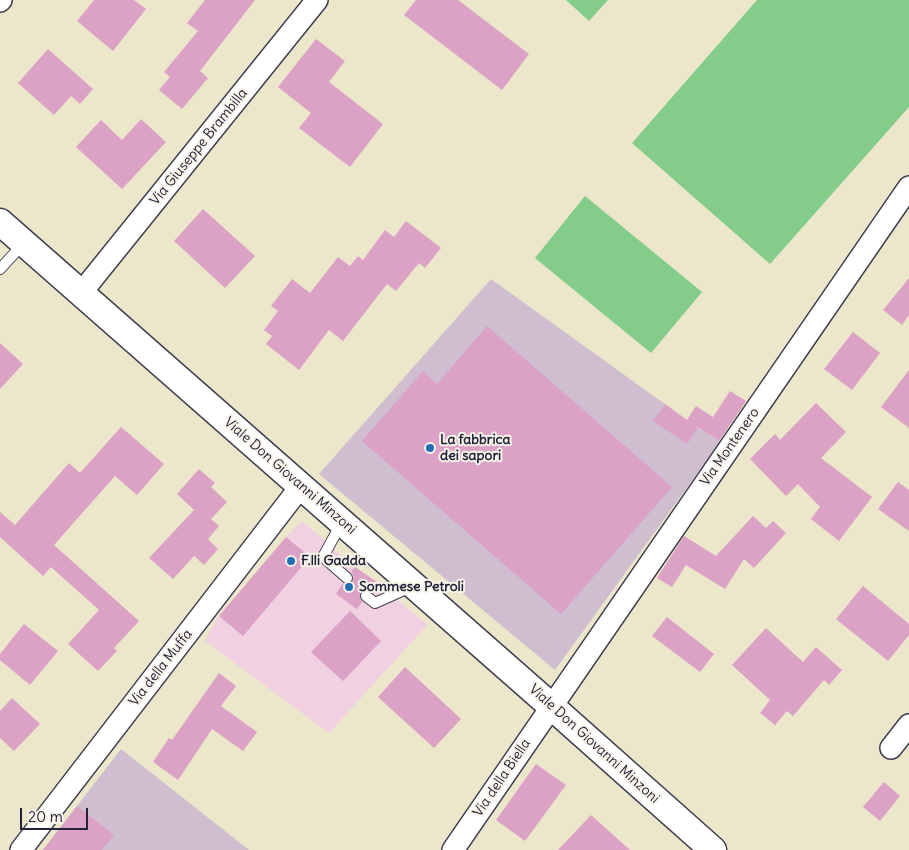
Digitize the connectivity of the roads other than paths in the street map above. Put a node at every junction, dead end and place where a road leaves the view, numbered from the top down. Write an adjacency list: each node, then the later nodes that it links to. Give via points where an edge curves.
1 (317, 0): 6 (street, Via Giuseppe Brambilla)
2 (909, 187): 12 (street, Via Montenero)
3 (0, 222): 4 (street, Viale Don Giovanni Minzoni)
4 (24, 243): 5 (lane); 6 (street, Viale Don Giovanni Minzoni)
5 (0, 269)
6 (81, 293): 7 (street, Viale Don Giovanni Minzoni)
7 (301, 486): 8 (street, Viale Don Giovanni Minzoni); 15 (street, Via della Muffa)
8 (342, 522): 9 (lane, via 323,557); 10 (street, Viale Don Giovanni Minzoni)
9 (347, 578)
10 (414, 586): 11 (lane, via 375,603); 12 (street, Viale Don Giovanni Minzoni)
11 (366, 596)
12 (551, 706): 16 (street, Via della Biella); 17 (street, Viale Don Giovanni Minzoni)
13 (909, 725): 14 (street)
14 (891, 748)
15 (21, 850)
16 (453, 850)
17 (714, 850)

